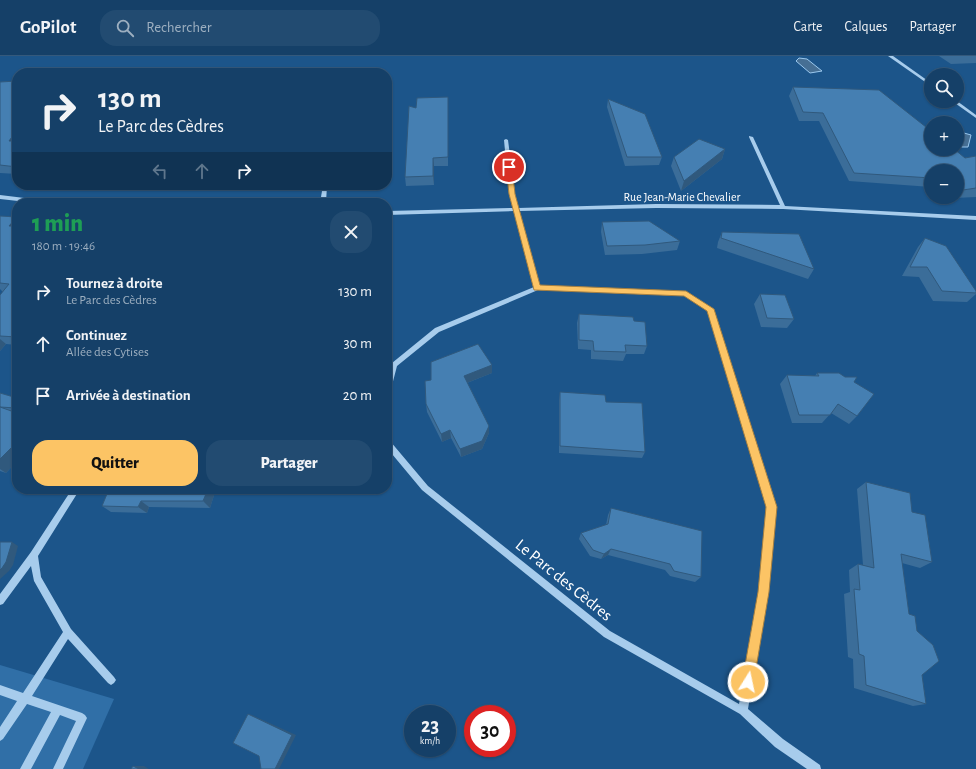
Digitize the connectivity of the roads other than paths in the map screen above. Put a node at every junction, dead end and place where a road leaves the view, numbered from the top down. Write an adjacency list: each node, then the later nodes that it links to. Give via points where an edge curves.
1 (890, 56): 2 (street)
2 (924, 80)
3 (964, 108): 4 (street)
4 (976, 117)
5 (751, 137): 9 (street)
6 (506, 140): 10 (street)
7 (0, 197): 8 (street)
8 (12, 198)
9 (782, 207): 10 (street, Rue Jean-Marie Chevalier); 12 (street, Rue Jean-Marie Chevalier)
10 (516, 209): 11 (street, Rue Jean-Marie Chevalier); 13 (street)
11 (392, 213)
12 (976, 218)
13 (537, 288): 14 (street, via 437,330 394,365); 24 (street, via 686,294 710,309 772,507 763,592)
14 (392, 373)
15 (392, 449): 24 (street, Le Parc des Cèdres, via 425,488 607,634)
16 (73, 494): 17 (street)
17 (34, 555): 18 (street); 19 (street, via 38,578)
18 (0, 601)
19 (68, 632): 20 (street); 22 (street)
20 (111, 680)
21 (0, 690): 22 (street)
22 (24, 699): 23 (street); 25 (street)
23 (58, 710): 26 (street); 27 (street, via 82,718)
24 (743, 711): 28 (street, Le Parc des Cèdres, via 779,743)
25 (0, 736)
26 (25, 769)
27 (58, 769)
28 (816, 769)

